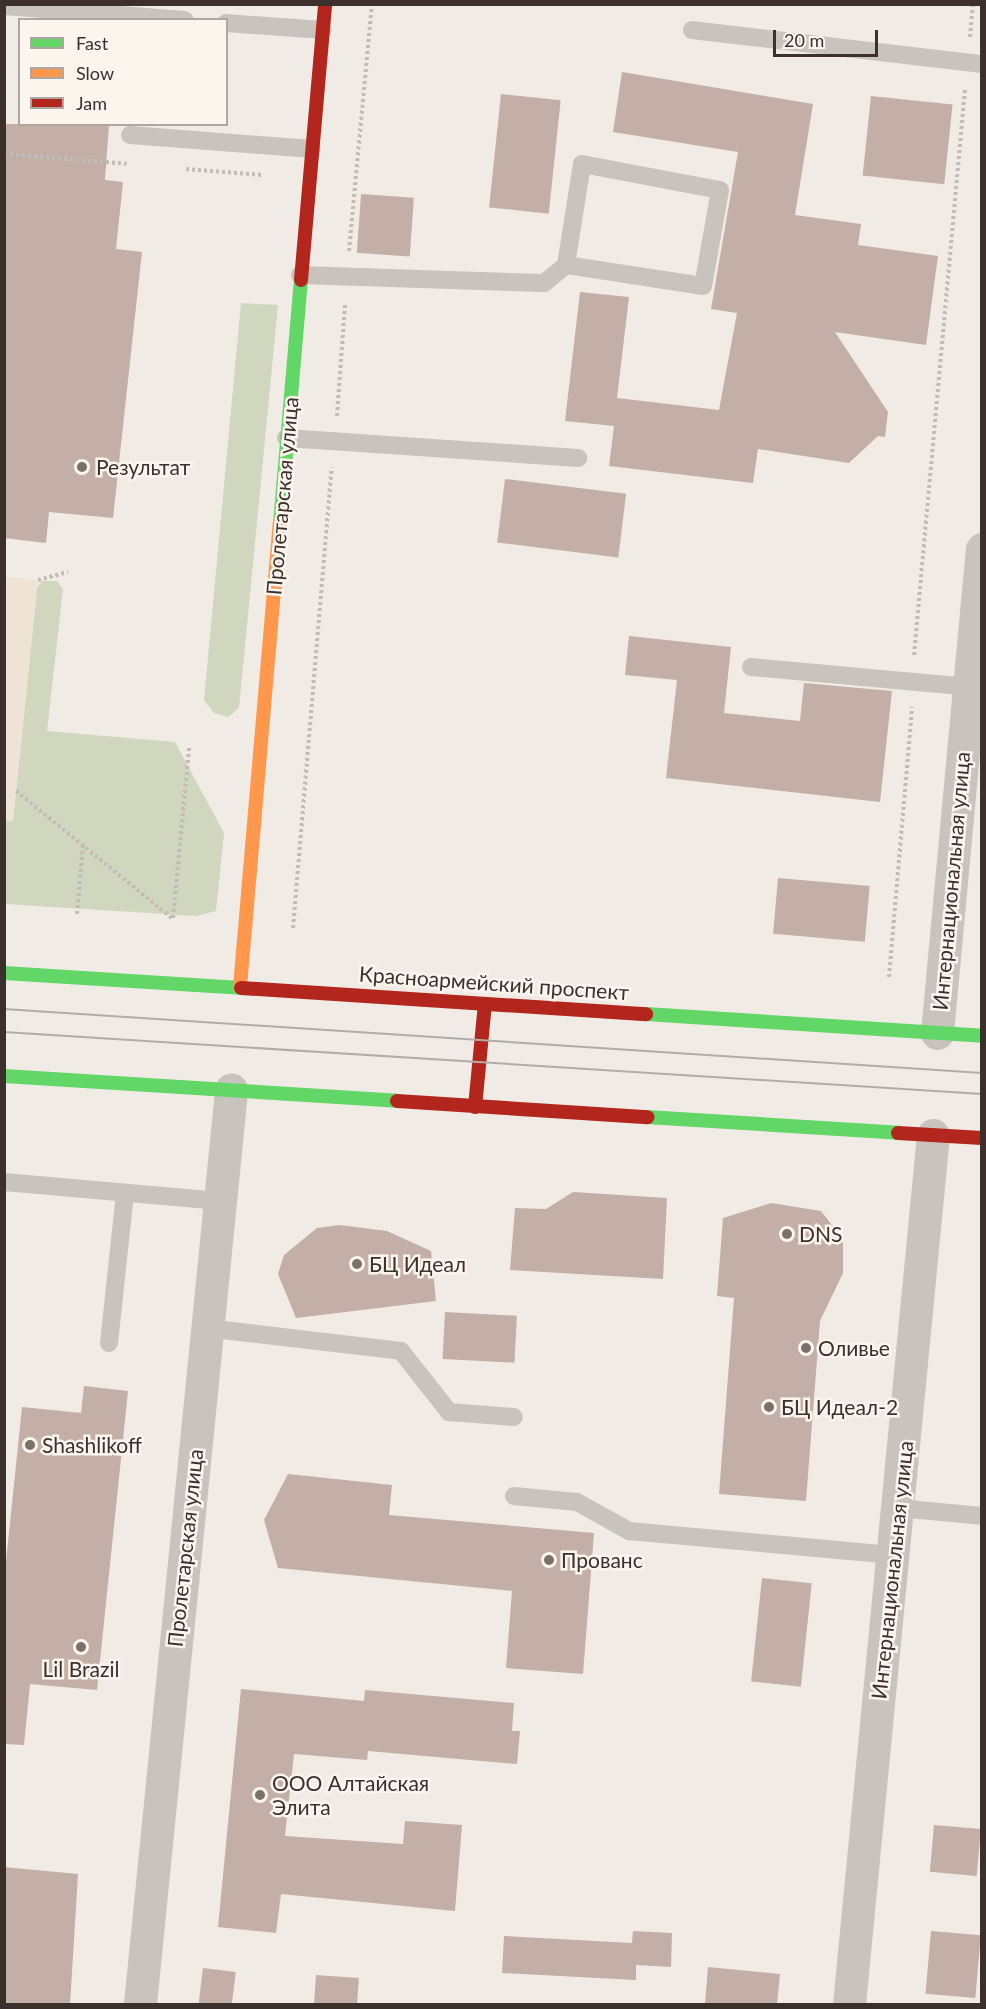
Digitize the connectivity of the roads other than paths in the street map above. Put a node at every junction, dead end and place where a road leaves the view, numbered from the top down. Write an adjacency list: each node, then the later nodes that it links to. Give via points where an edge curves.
1 (325, 4): 5 (main road, Пролетарская улица)
2 (4, 6): 3 (lane)
3 (158, 18)
4 (228, 23): 5 (lane)
5 (323, 30): 9 (main road, Пролетарская улица)
6 (692, 30): 7 (lane)
7 (975, 63)
8 (130, 135): 9 (lane)
9 (311, 149): 11 (main road, Пролетарская улица)
10 (566, 265): 10 (lane, via 582,164 720,190 703,286); 11 (lane, via 544,283)
11 (300, 275): 12 (main road, Пролетарская улица)
12 (286, 438): 13 (lane); 18 (main road, Пролетарская улица)
13 (578, 458)
14 (981, 549): 16 (street, Интернациональная улица)
15 (752, 667): 16 (lane)
16 (969, 687): 20 (street, Интернациональная улица)
17 (4, 973): 18 (main road, Красноармейский проспект)
18 (240, 987): 19 (main road, Красноармейский проспект)
19 (485, 1004): 20 (main road, Красноармейский проспект); 24 (main road)
20 (938, 1033): 21 (main road, Красноармейский проспект)
21 (981, 1036)
22 (4, 1076): 23 (main road)
23 (231, 1090): 24 (main road); 29 (street, Пролетарская улица)
24 (475, 1107): 25 (main road)
25 (933, 1135): 26 (main road); 34 (street, Интернациональная улица)
26 (981, 1138)
27 (4, 1182): 28 (lane)
28 (125, 1194): 29 (lane); 31 (lane)
29 (220, 1201): 30 (street, Пролетарская улица)
30 (206, 1328): 32 (lane, via 401,1351 449,1412); 37 (street, Пролетарская улица)
31 (109, 1343)
32 (514, 1417)
33 (514, 1496): 36 (lane, via 577,1502 629,1531)
34 (898, 1508): 35 (lane); 36 (street, Интернациональная улица)
35 (981, 1516)
36 (894, 1555): 38 (street, Интернациональная улица)
37 (140, 2004)
38 (849, 2004)

